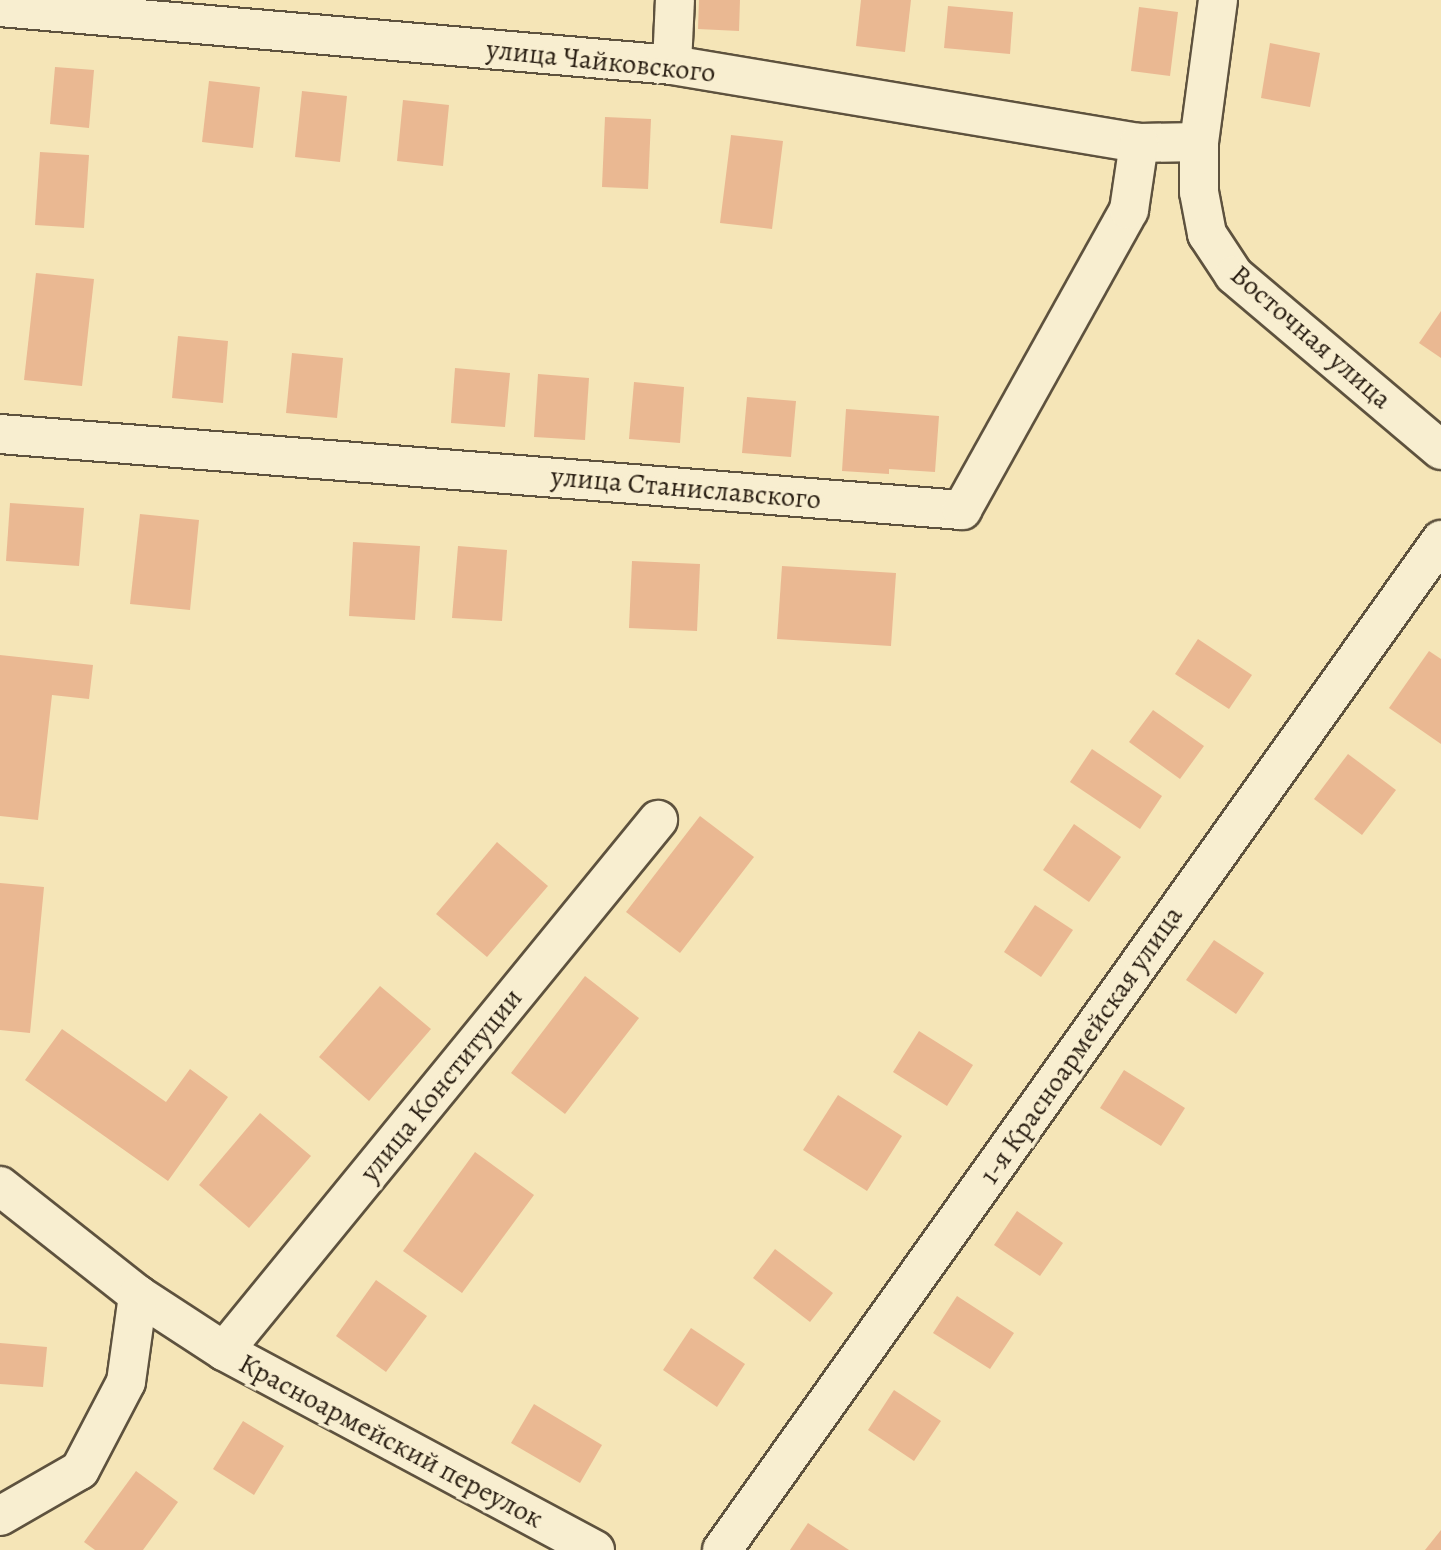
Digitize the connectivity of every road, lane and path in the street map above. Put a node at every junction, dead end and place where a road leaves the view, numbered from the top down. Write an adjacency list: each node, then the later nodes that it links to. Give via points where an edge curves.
1 (1, 0): 4 (street)
2 (675, 0): 5 (street)
3 (1218, 0): 6 (street, Восточная улица)
4 (0, 7): 5 (street, улица Чайковского)
5 (672, 65): 7 (street, улица Чайковского)
6 (1199, 142): 7 (street, улица Чайковского); 9 (street, Восточная улица, via 1199,192 1207,234 1234,275)
7 (1139, 143): 8 (street, улица Станиславского, via 1129,210 962,510)
8 (0, 434)
9 (1441, 450)
10 (1441, 540): 17 (street, 1-я Красноармейская улица)
11 (659, 820): 14 (street, улица Конституции)
12 (0, 1186): 13 (street, Красноармейский переулок)
13 (138, 1295): 14 (street, Красноармейский переулок); 15 (street, via 126,1382 80,1470)
14 (224, 1351): 16 (street, Красноармейский переулок)
15 (0, 1516)
16 (595, 1550)
17 (722, 1550)

